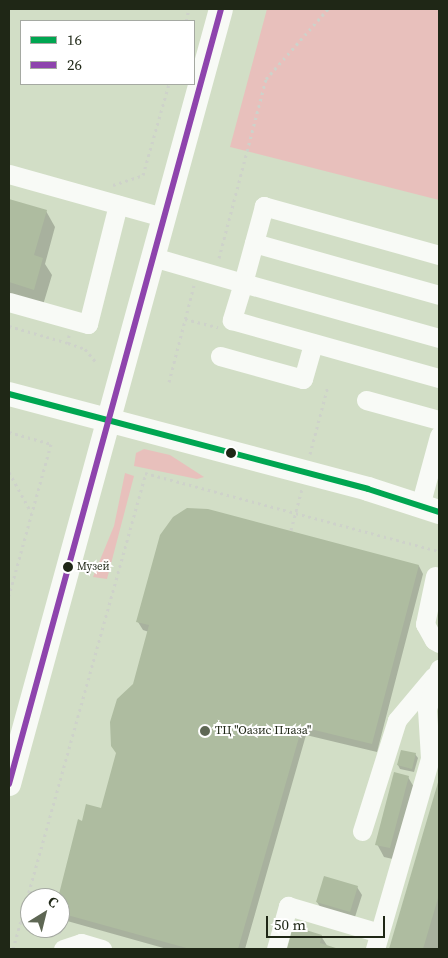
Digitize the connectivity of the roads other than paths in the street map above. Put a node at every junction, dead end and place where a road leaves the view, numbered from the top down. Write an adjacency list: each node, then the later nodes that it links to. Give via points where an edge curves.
1 (221, 9): 4 (main road)
2 (9, 174): 3 (lane)
3 (110, 203): 4 (lane); 10 (lane, via 88,324)
4 (163, 217): 7 (main road)
5 (254, 243): 6 (lane, via 264,206); 8 (lane); 9 (lane)
6 (439, 256)
7 (153, 257): 8 (lane); 17 (main road)
8 (243, 282): 11 (lane); 12 (lane, via 232,320)
9 (439, 295)
10 (9, 302)
11 (439, 338)
12 (313, 343): 13 (lane, via 303,379); 14 (lane)
13 (220, 356)
14 (439, 378)
15 (9, 394): 17 (main road)
16 (366, 400): 18 (lane)
17 (110, 420): 20 (main road); 24 (main road)
18 (439, 420)
19 (439, 436): 20 (lane)
20 (429, 509)
21 (435, 576): 22 (lane, via 425,624)
22 (439, 643)
23 (439, 669): 25 (lane, via 397,720); 26 (lane, via 428,709 430,758)
24 (9, 784)
25 (362, 831)
26 (377, 941): 29 (lane, via 288,906)
27 (63, 949): 28 (lane, via 81,943)
28 (102, 949)
29 (276, 949)

